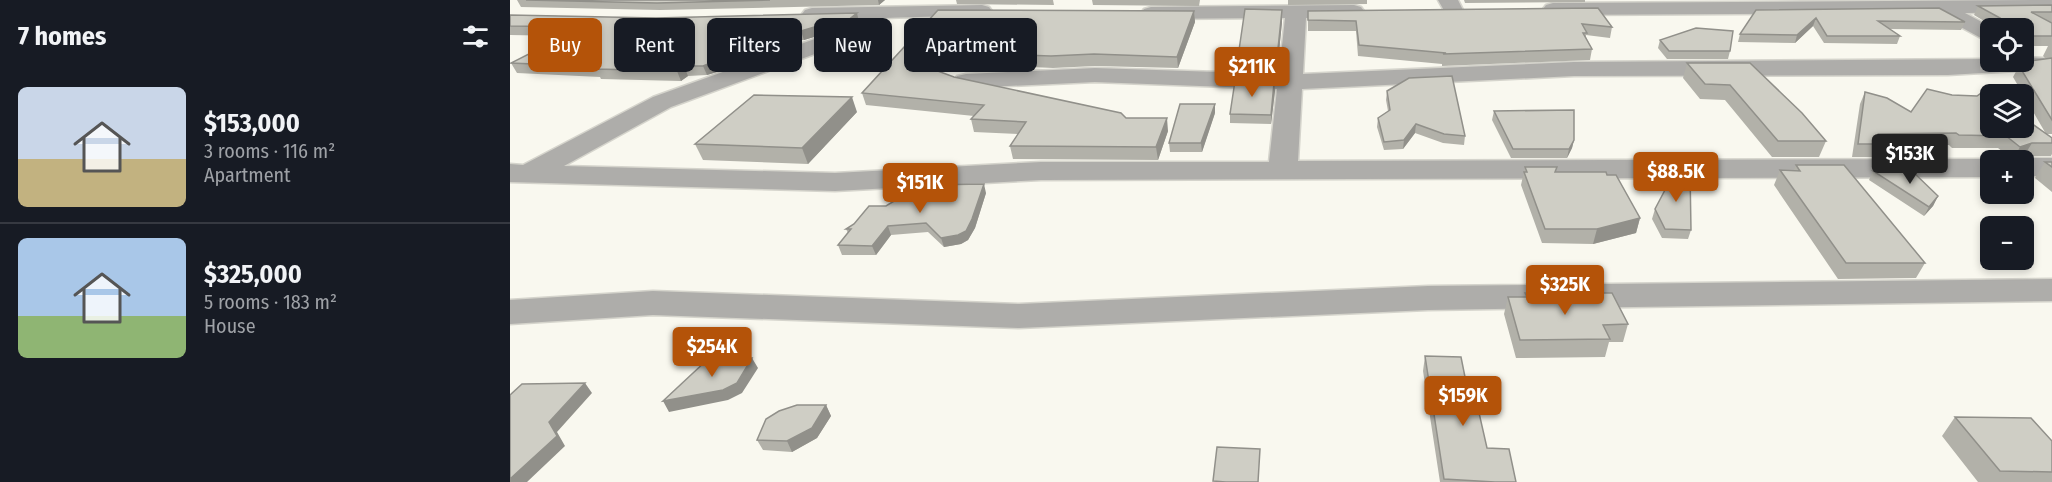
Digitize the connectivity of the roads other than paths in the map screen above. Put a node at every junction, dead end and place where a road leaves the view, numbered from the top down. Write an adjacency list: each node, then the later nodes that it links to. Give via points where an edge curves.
1 (1938, 5): 2 (street); 4 (street); 11 (street)
2 (2052, 6)
3 (1444, 7): 5 (street)
4 (1534, 9)
5 (1476, 10)
6 (999, 11): 10 (street)
7 (1375, 11): 9 (street)
8 (1127, 12): 9 (street)
9 (1296, 12): 15 (street)
10 (790, 15)
11 (1980, 30)
12 (814, 46): 20 (street, via 662,102)
13 (2037, 65): 15 (street, via 1574,69)
14 (966, 81): 15 (street, via 1095,75)
15 (1291, 82): 19 (street)
16 (2034, 167): 17 (street)
17 (2052, 167)
18 (1980, 168): 19 (street)
19 (1283, 170): 20 (street, via 1041,171 835,182)
20 (520, 173)
21 (2052, 290): 22 (street, via 1428,297 1018,316 653,303)
22 (510, 312)

